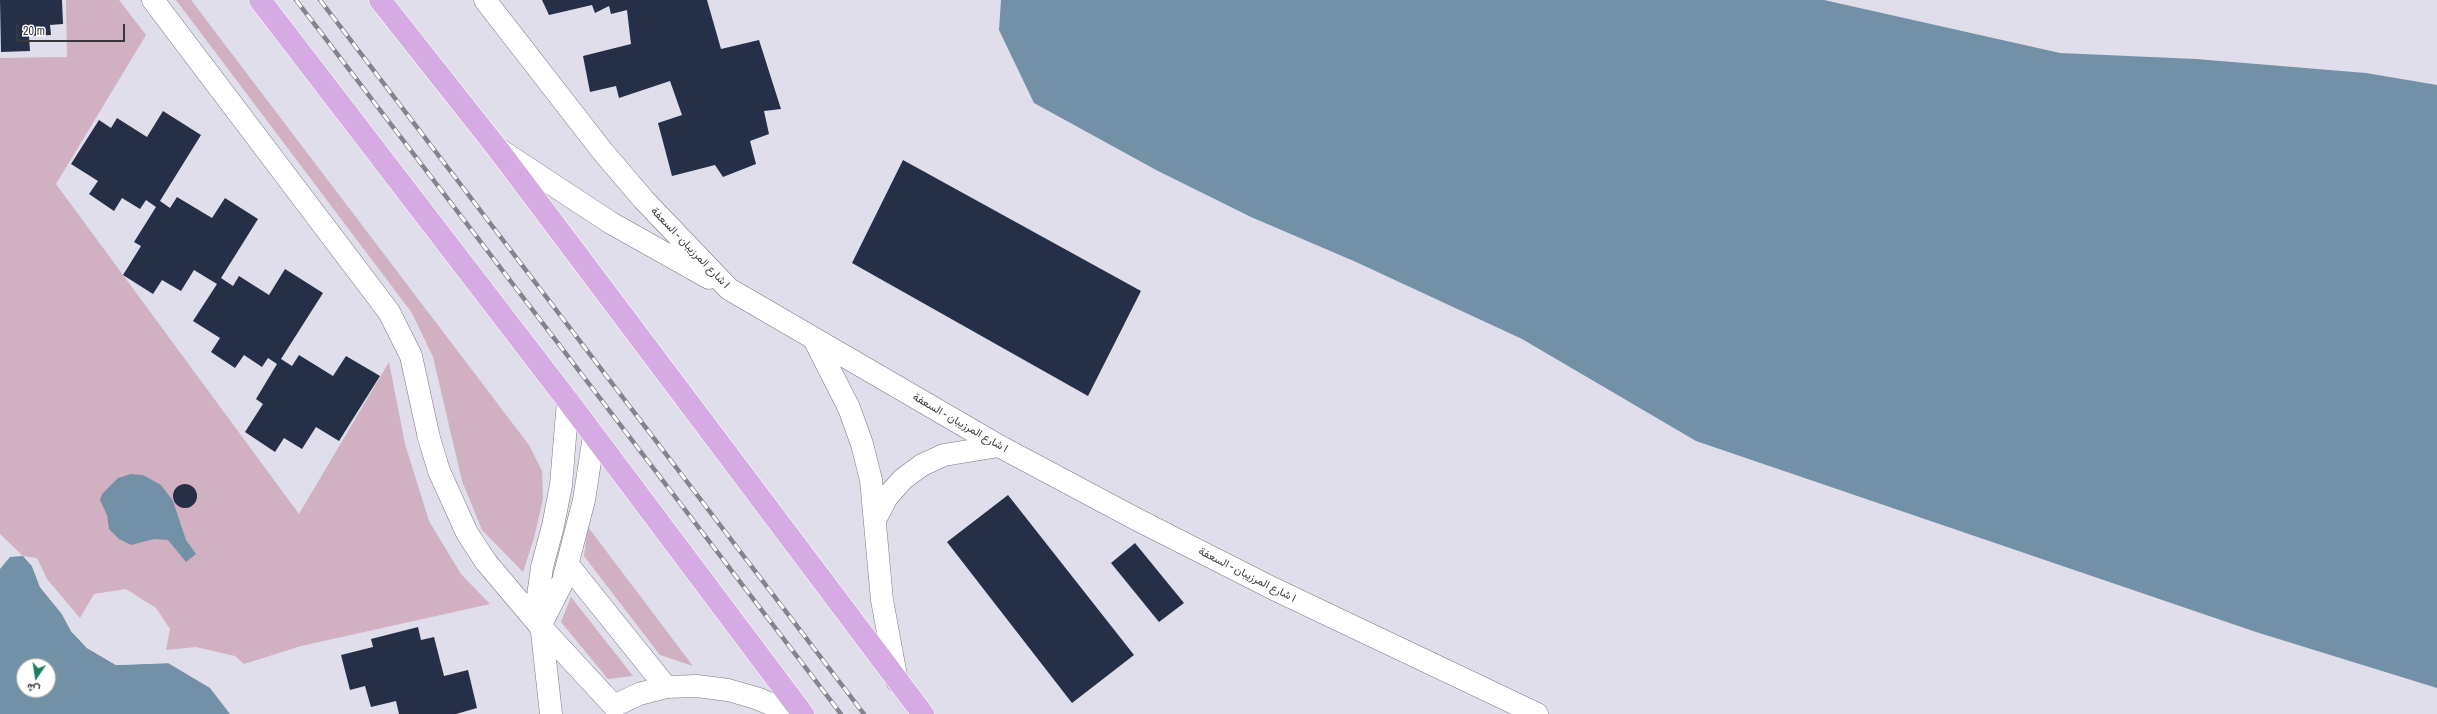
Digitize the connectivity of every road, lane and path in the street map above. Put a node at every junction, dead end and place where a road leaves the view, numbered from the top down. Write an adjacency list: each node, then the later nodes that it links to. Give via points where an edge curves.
1 (153, 0): 13 (street, via 389,312 411,356 429,438 452,503 486,562)
2 (260, 0): 8 (main road)
3 (380, 0): 5 (main road)
4 (486, 0): 6 (street, شارع المرزيبان - السعفة I, via 603,152 644,200)
5 (497, 148): 6 (street, via 612,222); 14 (main road)
6 (730, 290): 7 (street, شارع المرزيبان - السعفة I)
7 (814, 339): 10 (street, شارع المرزيبان - السعفة I); 11 (street, via 849,408 862,444 871,480)
8 (568, 401): 9 (main road); 13 (street, via 561,485 539,582)
9 (594, 436): 12 (street, via 584,500); 20 (main road)
10 (999, 446): 11 (street, via 944,455 922,465 903,479 887,497); 21 (street, شارع المرزيبان - السعفة I, via 1274,589)
11 (876, 518): 14 (street, via 882,600)
12 (568, 564): 13 (street, via 557,597); 15 (street)
13 (540, 626): 16 (street); 18 (street)
14 (897, 681): 17 (main road)
15 (666, 687): 16 (street, via 639,694); 19 (street, via 697,686 728,690)
16 (612, 710)
17 (922, 713)
18 (551, 714)
19 (795, 714)
20 (803, 714)
21 (1537, 714)

